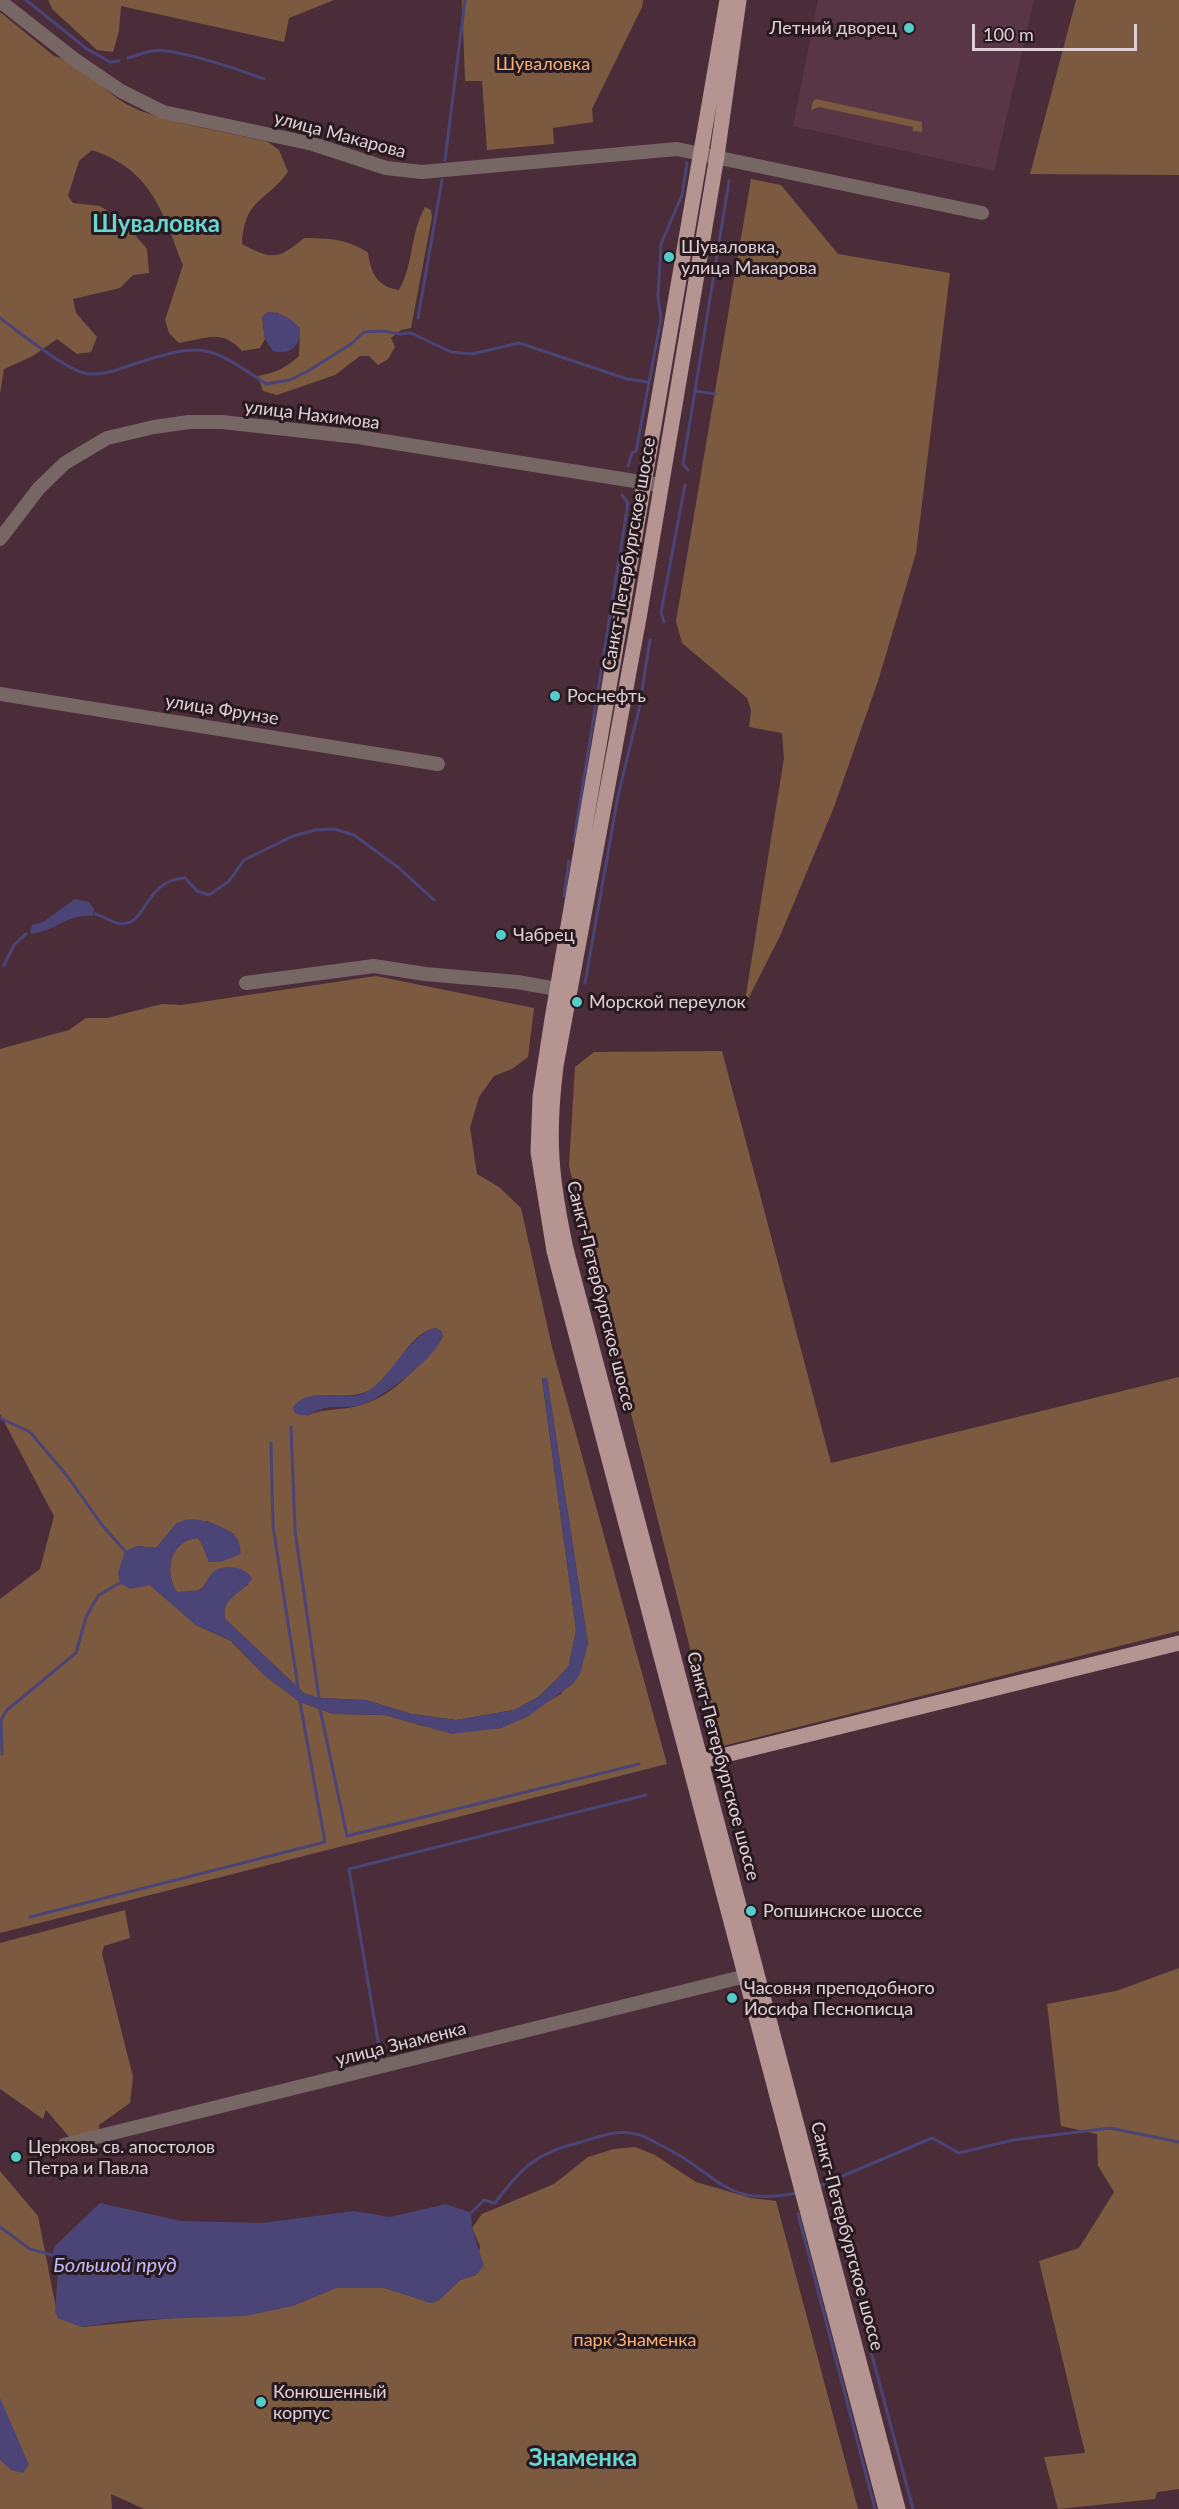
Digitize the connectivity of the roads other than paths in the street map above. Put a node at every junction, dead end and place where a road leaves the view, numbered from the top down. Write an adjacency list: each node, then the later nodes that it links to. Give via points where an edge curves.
1 (727, 0): 4 (main road, Санкт-Петербургское шоссе)
2 (739, 0): 5 (main road, Санкт-Петербургское шоссе)
3 (0, 1): 4 (street, улица Макарова, via 74,59 139,102 163,112 313,144 386,168 422,172 652,150)
4 (700, 153): 5 (street, улица Макарова); 7 (main road, Санкт-Петербургское шоссе)
5 (717, 156): 6 (street, улица Макарова); 8 (main road, Санкт-Петербургское шоссе)
6 (982, 213)
7 (644, 482): 8 (street, улица Нахимова); 9 (street, улица Нахимова, via 358,437 189,422 107,438 65,463 39,488); 13 (main road, Санкт-Петербургское шоссе)
8 (660, 485): 15 (main road, Санкт-Петербургское шоссе, via 556,1066 549,1152 566,1249)
9 (0, 539)
10 (0, 694): 11 (street, улица Фрунзе)
11 (438, 764)
12 (246, 983): 13 (street, via 374,966)
13 (557, 989): 15 (main road, Санкт-Петербургское шоссе, via 540,1097 538,1152 544,1199 554,1251)
14 (1179, 1643): 15 (main road)
15 (696, 1762): 16 (main road, Санкт-Петербургское шоссе); 18 (main road, Санкт-Петербургское шоссе)
16 (746, 1976): 17 (street, улица Знаменка); 18 (main road, Санкт-Петербургское шоссе)
17 (64, 2145)
18 (803, 2168): 19 (main road, Санкт-Петербургское шоссе)
19 (814, 2209): 20 (main road, Санкт-Петербургское шоссе); 21 (main road, Санкт-Петербургское шоссе)
20 (886, 2509)
21 (898, 2509)

